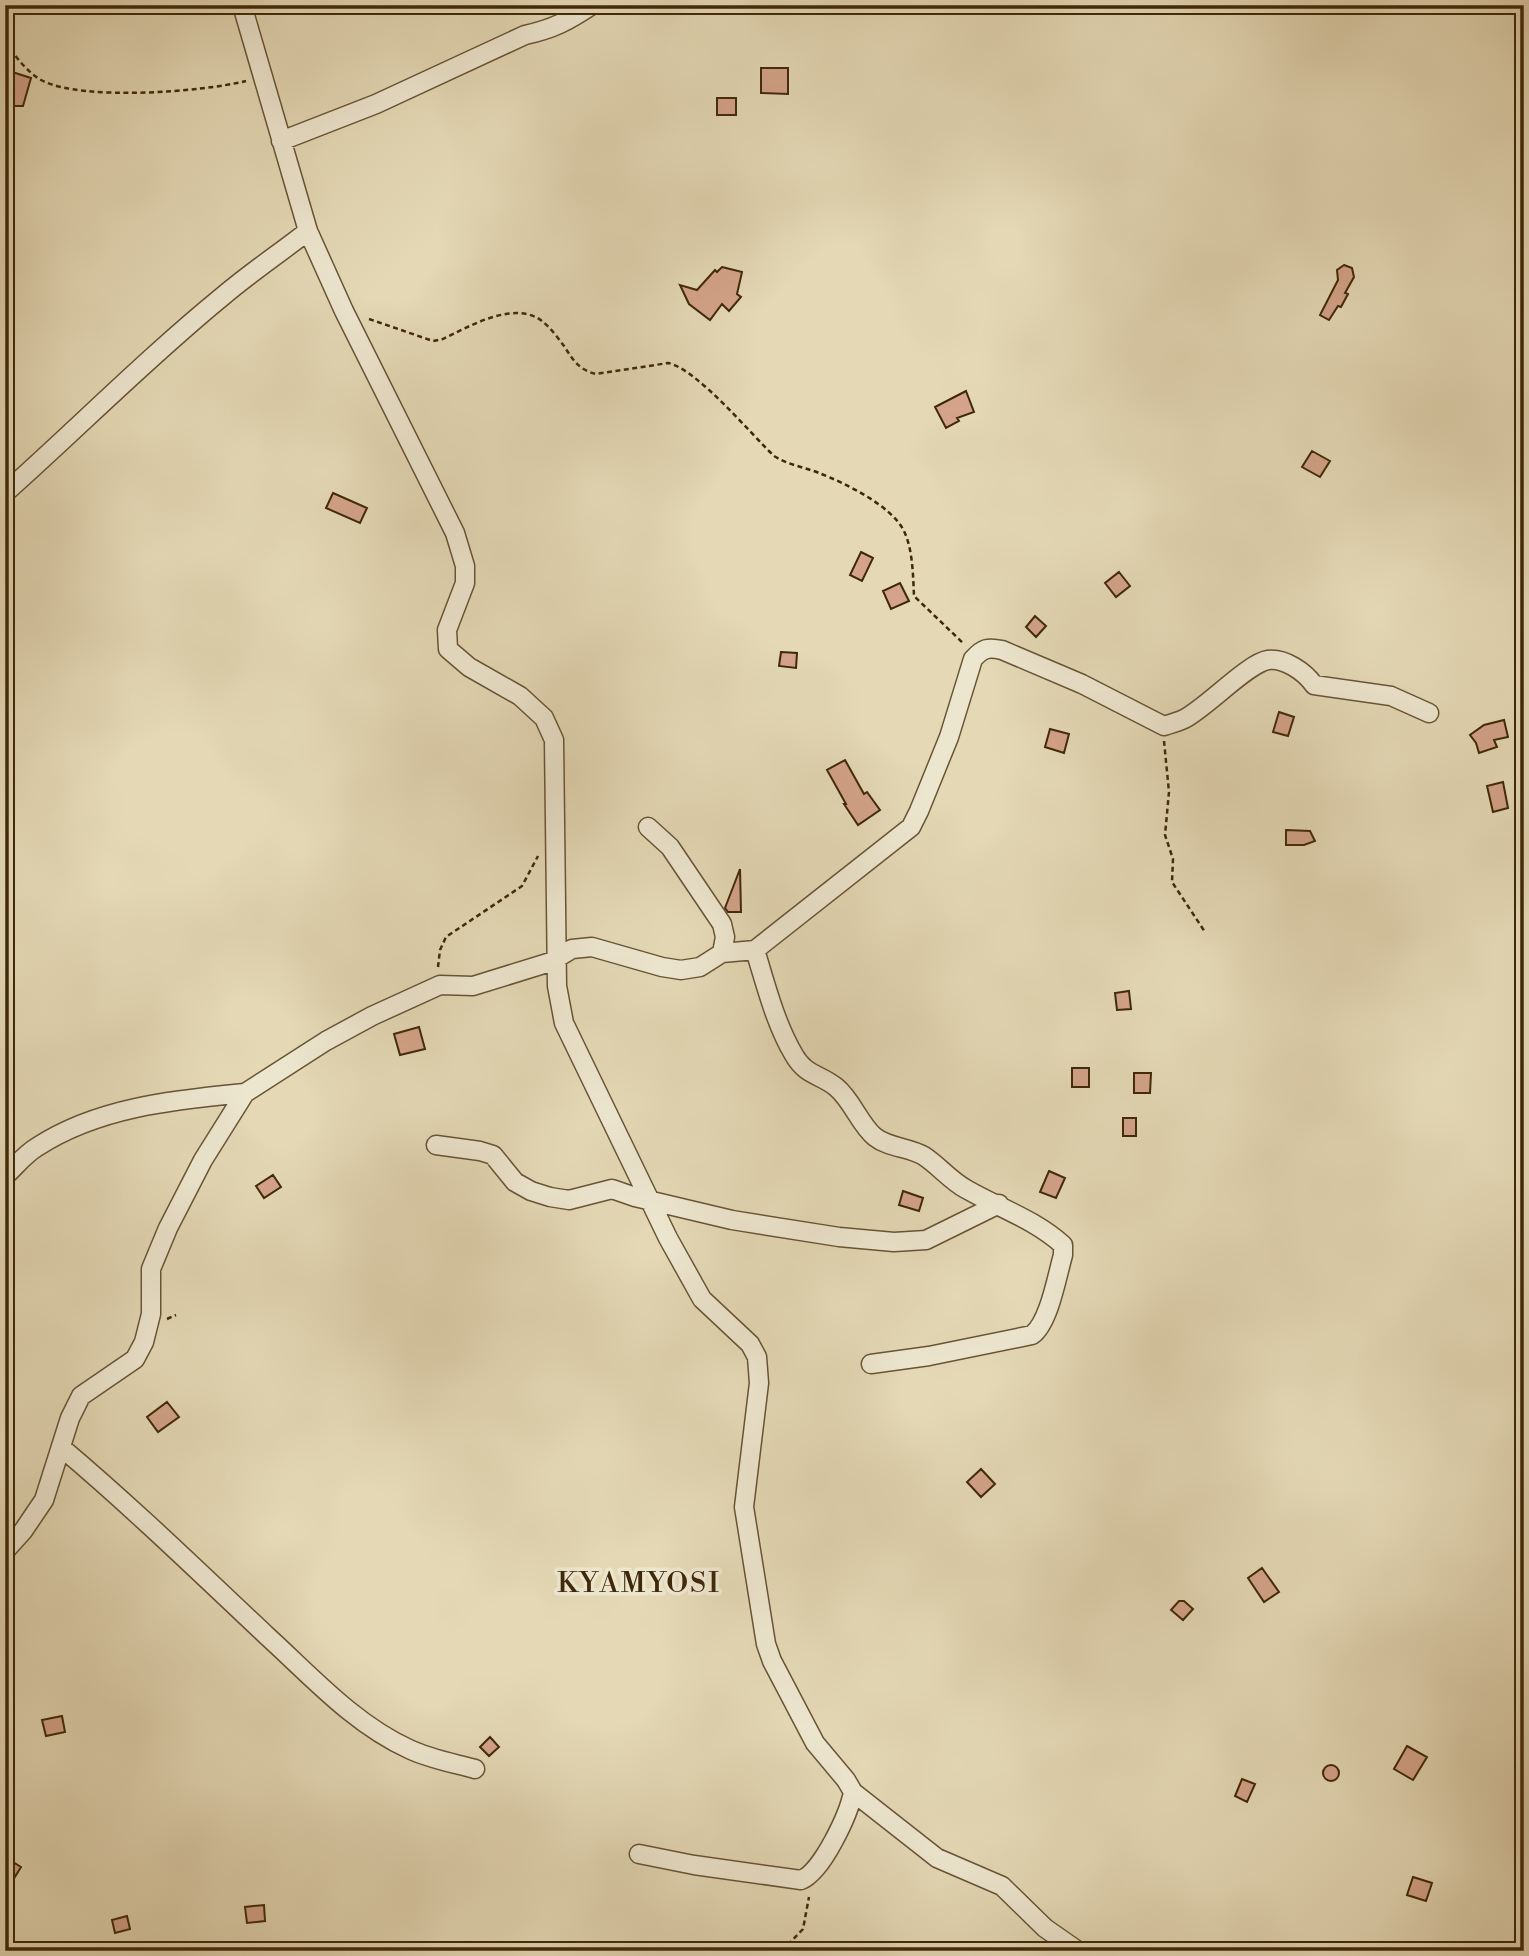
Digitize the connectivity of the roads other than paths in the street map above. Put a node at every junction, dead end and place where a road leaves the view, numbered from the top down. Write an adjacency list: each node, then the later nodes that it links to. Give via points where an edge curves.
1 (242, 5): 3 (street)
2 (592, 5): 3 (street, via 549,30 524,35 376,104)
3 (281, 141): 4 (street)
4 (308, 231): 5 (street, via 223,296); 10 (street, via 456,533 465,583 447,630 448,649 469,667 520,696 544,718 554,740)
5 (5, 493)
6 (1429, 713): 8 (street, via 1391,696 1314,685 1307,674 1268,660 1185,719 1164,726 1082,684 989,647 973,659 949,737 911,827)
7 (648, 827): 9 (street, via 670,847 722,924)
8 (755, 950): 9 (street); 15 (street, via 775,1012 804,1068 843,1094 872,1135 923,1155 964,1189)
9 (722, 953): 10 (street, via 700,967 681,970 592,947 572,949)
10 (557, 959): 11 (street, via 473,986 440,985 326,1041); 14 (street, via 564,1023)
11 (245, 1093): 13 (street, via 184,1098 73,1127 35,1148); 17 (street, via 197,1172 151,1269 151,1314 144,1342 135,1359 81,1395)
12 (436, 1145): 14 (street, via 493,1155 515,1182 550,1197 569,1200 612,1189)
13 (5, 1176)
14 (651, 1201): 15 (street, via 791,1231 911,1242 940,1234); 20 (street, via 702,1299 750,1343 757,1357 759,1383 744,1507 766,1644 815,1743)
15 (999, 1204): 16 (street, via 1063,1245 1040,1329 1032,1335 942,1354)
16 (871, 1364)
17 (62, 1448): 18 (street, via 44,1500); 19 (street, via 372,1728 408,1749)
18 (5, 1551)
19 (475, 1769)
20 (853, 1792): 21 (street, via 843,1823 810,1877 802,1880); 22 (street, via 937,1858 1002,1886 1045,1928)
21 (639, 1854)
22 (1078, 1951)

